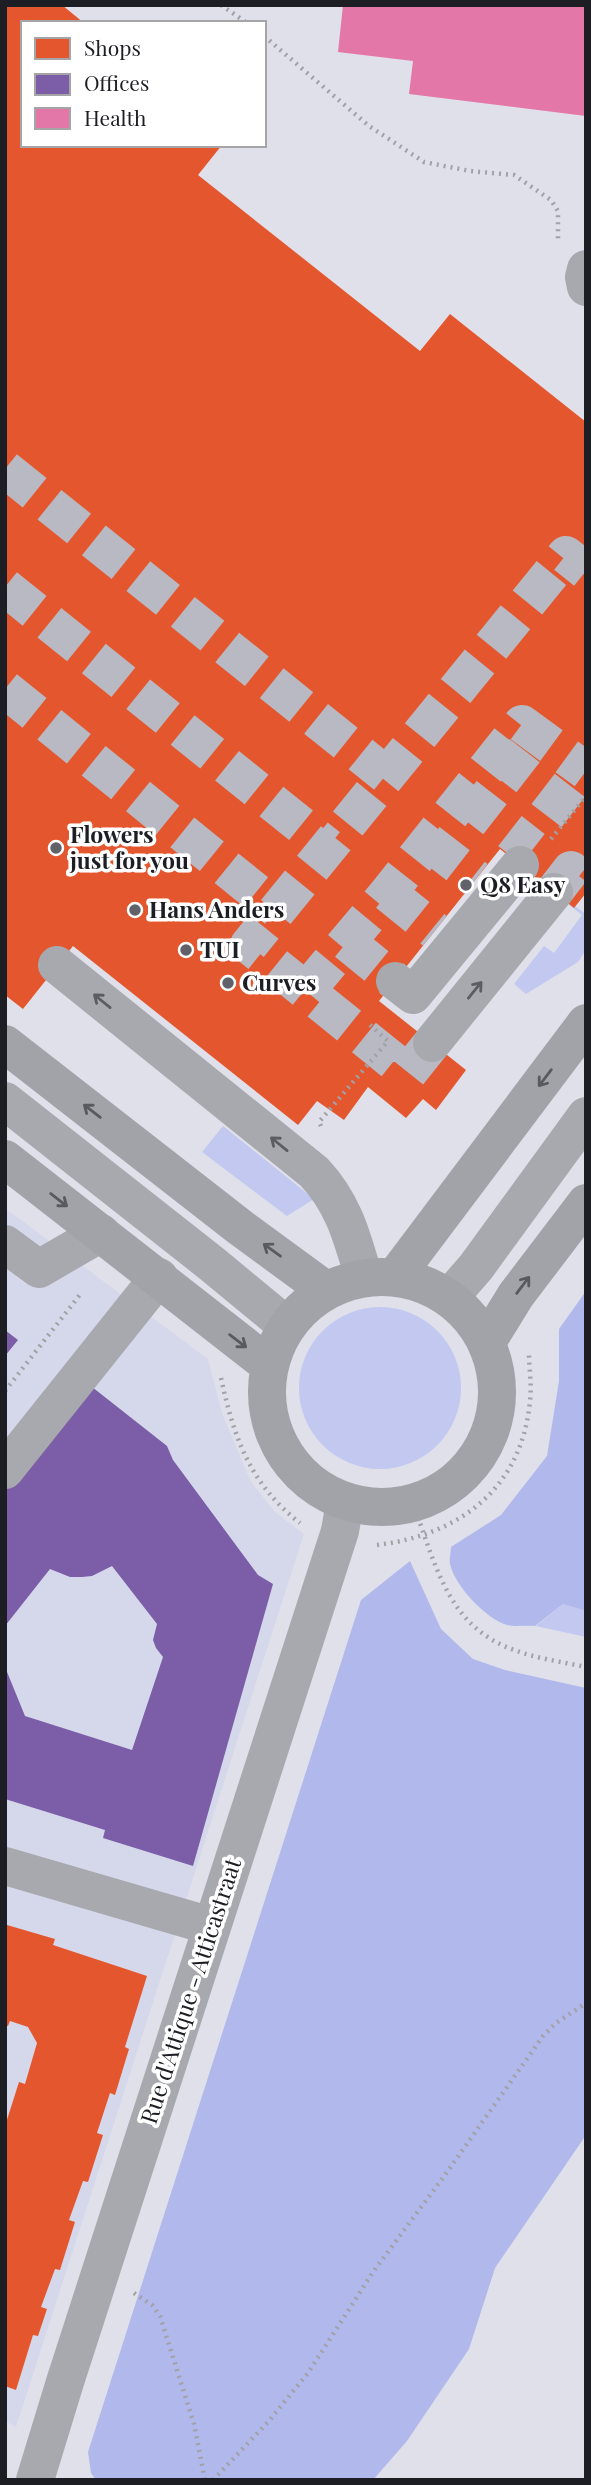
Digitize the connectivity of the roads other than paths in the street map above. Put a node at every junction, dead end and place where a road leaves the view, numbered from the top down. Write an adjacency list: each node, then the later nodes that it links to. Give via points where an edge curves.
1 (572, 260): 2 (street)
2 (586, 287)
3 (533, 855): 6 (street, via 486,887 444,939 413,995)
4 (554, 892): 8 (street, one-way to 4)
5 (57, 965): 17 (street, one-way to 5, via 330,1189 314,1172)
6 (395, 981)
7 (586, 1023): 17 (main road, one-way to 17)
8 (432, 1043)
9 (5, 1044): 18 (main road, one-way to 9)
10 (5, 1101): 20 (street)
11 (586, 1115): 19 (street)
12 (5, 1159): 14 (main road, one-way to 14)
13 (586, 1203): 21 (main road, one-way to 13)
14 (101, 1233): 15 (street, via 39,1269); 16 (main road)
15 (5, 1244)
16 (159, 1277): 22 (main road, one-way to 22); 23 (street)
17 (379, 1278): 18 (main road); 19 (main road, via 423,1284)
18 (327, 1291): 20 (main road)
19 (449, 1298): 21 (main road)
20 (286, 1326): 22 (main road)
21 (486, 1342): 24 (main road, via 498,1391 487,1440 474,1461 436,1494 419,1520 390,1507)
22 (270, 1365): 24 (main road, via 268,1414 287,1459 303,1478)
23 (6, 1469)
24 (345, 1502): 26 (street, Rue d'Attique - Atticastraat, via 337,1539)
25 (5, 1867): 26 (street)
26 (211, 1926): 27 (street, Rue d'Attique - Atticastraat)
27 (35, 2480)

